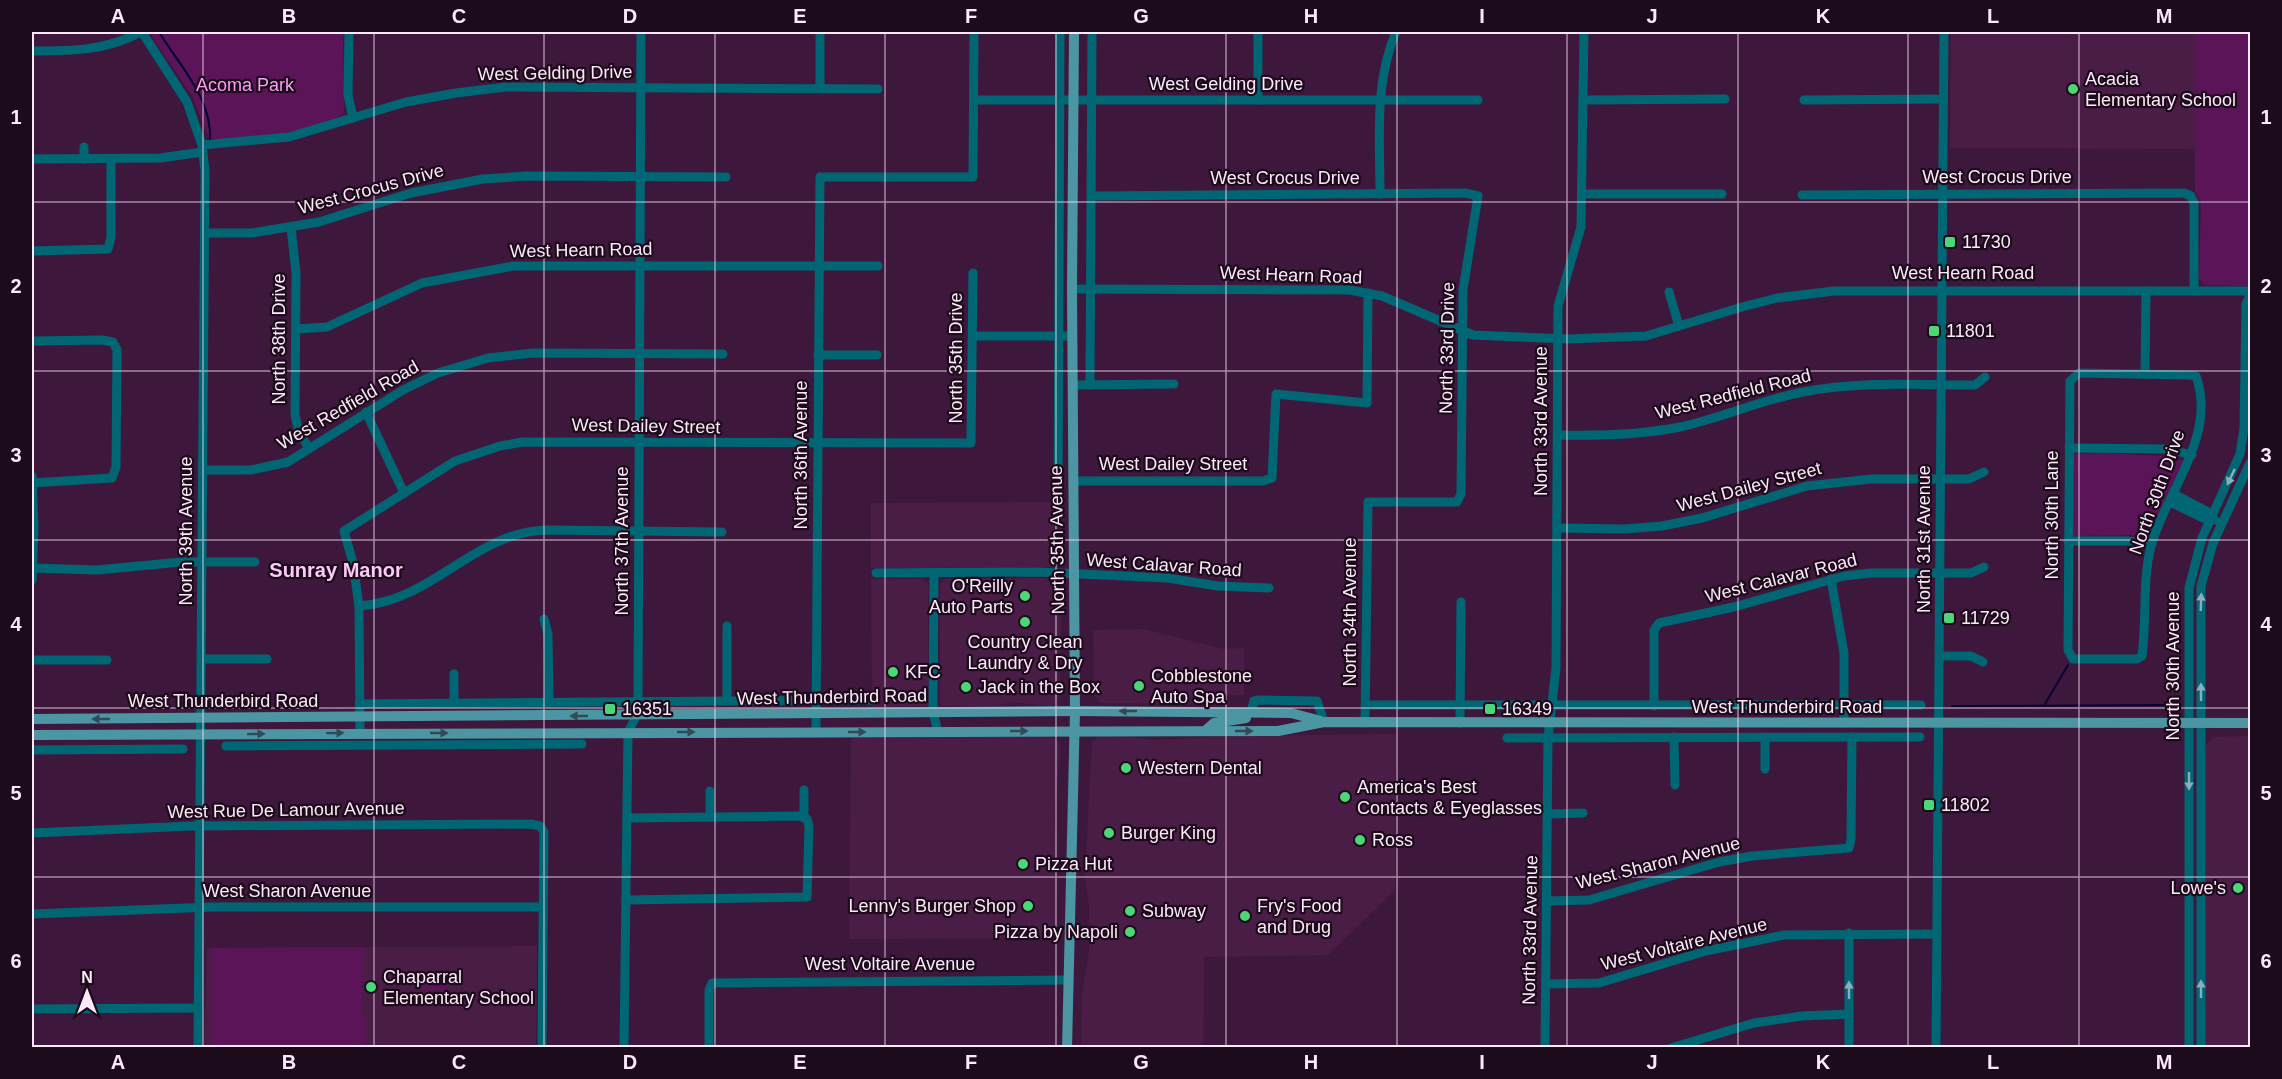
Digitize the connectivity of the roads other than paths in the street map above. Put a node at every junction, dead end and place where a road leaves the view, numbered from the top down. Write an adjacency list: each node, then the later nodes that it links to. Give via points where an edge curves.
1 (142, 32): 13 (street, via 115,44 87,50); 30 (street, North 39th Avenue, via 188,102)
2 (349, 32): 28 (street, via 348,95)
3 (641, 32): 14 (street, North 37th Avenue)
4 (820, 32): 15 (street)
5 (974, 32): 19 (street)
6 (1060, 32): 20 (street, North 35th Avenue)
7 (1074, 32): 21 (main road, North 35th Avenue)
8 (1092, 32): 27 (street)
9 (1258, 32): 22 (street)
10 (1396, 32): 23 (street, via 1380,82)
11 (1584, 32): 25 (street, North 33rd Avenue)
12 (1944, 32): 18 (street, North 31st Avenue)
13 (32, 51)
14 (641, 87): 15 (street, West Gelding Drive); 28 (street, West Gelding Drive, via 474,91 406,102); 34 (street, North 37th Avenue)
15 (820, 88): 16 (street, West Gelding Drive)
16 (878, 89)
17 (1725, 99): 25 (street)
18 (1943, 99): 26 (street); 36 (street, North 31st Avenue)
19 (974, 100): 20 (street, West Gelding Drive); 47 (street, North 36th Avenue, via 973,177 820,177)
20 (1060, 100): 21 (street, West Gelding Drive); 62 (street, North 35th Avenue)
21 (1074, 100): 27 (street, West Gelding Drive); 50 (main road, North 35th Avenue)
22 (1258, 100): 23 (street, West Gelding Drive); 27 (street, West Gelding Drive)
23 (1381, 100): 24 (street, West Gelding Drive); 37 (street)
24 (1478, 100)
25 (1583, 100): 38 (street, North 33rd Avenue)
26 (1804, 100)
27 (1092, 101): 41 (street)
28 (353, 118): 30 (street, West Gelding Drive, via 289,137)
29 (84, 147): 32 (street)
30 (203, 149): 33 (street, West Gelding Drive, via 160,158); 44 (street, North 39th Avenue)
31 (32, 159): 32 (street, West Gelding Drive)
32 (84, 159): 33 (street, West Gelding Drive)
33 (111, 159): 45 (street, via 108,249)
34 (640, 176): 35 (street, West Crocus Drive); 43 (street, West Crocus Drive, via 483,179 411,193); 46 (street, North 37th Avenue)
35 (726, 177)
36 (1943, 193): 40 (street, West Crocus Drive); 52 (street, North 31st Avenue); 54 (street, West Crocus Drive, via 2184,193 2194,203)
37 (1380, 194): 41 (street, West Crocus Drive); 42 (street, West Crocus Drive)
38 (1582, 194): 39 (street); 64 (street, North 33rd Avenue, via 1579,239 1558,306)
39 (1722, 194)
40 (1802, 195)
41 (1092, 196): 51 (street)
42 (1478, 196): 60 (street, North 33rd Drive, via 1466,266)
43 (291, 227): 44 (street, West Crocus Drive, via 252,233); 59 (street, North 38th Drive)
44 (205, 233): 87 (street, North 39th Avenue)
45 (32, 251)
46 (639, 266): 47 (street, West Hearn Road); 59 (street, West Hearn Road, via 543,264 482,270 422,283 327,327); 66 (street, North 37th Avenue)
47 (819, 266): 48 (street, West Hearn Road); 68 (street, North 36th Avenue)
48 (878, 266)
49 (973, 273): 61 (street, North 35th Drive)
50 (1072, 289): 51 (street, West Hearn Road); 63 (main road, North 35th Avenue)
51 (1091, 289): 56 (street, West Hearn Road, via 1329,289); 74 (street)
52 (1942, 289): 53 (street, West Hearn Road); 58 (street, West Hearn Road, via 1807,294 1742,307); 75 (street, North 31st Avenue)
53 (2146, 291): 54 (street, West Hearn Road); 70 (street)
54 (2194, 291): 57 (street, West Hearn Road)
55 (1669, 292): 58 (street)
56 (1368, 293): 60 (street, West Hearn Road); 91 (street, West Dailey Street, via 1367,403 1276,394 1272,478)
57 (2250, 294): 83 (street, North 30th Avenue, via 2246,304)
58 (1679, 326): 64 (street, West Hearn Road, via 1622,339)
59 (296, 329): 81 (street, North 38th Drive, via 296,424)
60 (1463, 332): 64 (street, West Hearn Road, via 1495,338); 95 (street, North 33rd Drive, via 1461,494 1457,502)
61 (973, 336): 62 (street); 79 (street, North 35th Drive)
62 (1058, 336): 63 (street); 96 (street, North 35th Avenue)
63 (1072, 336): 73 (main road, North 35th Avenue)
64 (1558, 339): 77 (street, North 33rd Avenue)
65 (32, 341): 92 (street, via 102,340 113,342 117,350 116,467 112,478)
66 (639, 354): 67 (street, West Redfield Road); 76 (street, West Redfield Road, via 533,353 488,358 438,373); 78 (street, North 37th Avenue)
67 (723, 354)
68 (818, 355): 69 (street); 80 (street, North 36th Avenue)
69 (877, 355)
70 (2145, 374): 82 (street, North 30th Lane, via 2073,376); 84 (street, North 30th Drive, via 2196,376 2199,421)
71 (1985, 377): 75 (street, West Redfield Road, via 1975,385)
72 (1174, 384): 74 (street)
73 (1072, 385): 74 (street); 91 (main road, North 35th Avenue)
74 (1090, 385)
75 (1941, 385): 77 (street, West Redfield Road, via 1826,388 1653,432); 90 (street, North 31st Avenue)
76 (366, 412): 81 (street, West Redfield Road); 93 (street)
77 (1558, 435): 99 (street, North 33rd Avenue)
78 (639, 443): 80 (street, West Dailey Street); 93 (street, West Dailey Street, via 539,441 500,446 455,461); 100 (street, North 37th Avenue)
79 (971, 443): 80 (street, West Dailey Street)
80 (818, 444): 127 (street, North 36th Avenue)
81 (309, 448): 87 (street, West Redfield Road, via 288,462 271,467)
82 (2069, 448): 84 (street, via 2168,449); 102 (street, North 30th Lane)
83 (2240, 454): 85 (street); 97 (street, North 30th Avenue, one-way to 97)
84 (2192, 455): 94 (street, North 30th Drive)
85 (2250, 457)
86 (2250, 464): 98 (street, North 30th Avenue)
87 (203, 470): 104 (street, North 39th Avenue)
88 (1984, 472): 90 (street, West Dailey Street, via 1969,479)
89 (32, 476): 92 (street)
90 (1941, 479): 99 (street, West Dailey Street, via 1871,479 1807,486 1662,526); 110 (street, North 31st Avenue)
91 (1074, 481): 111 (main road, North 35th Avenue)
92 (32, 483): 107 (street)
93 (404, 494): 116 (street, West Dailey Street, via 344,531 357,580)
94 (2172, 498): 97 (street, via 2203,518); 103 (street, North 30th Drive)
95 (1368, 502): 134 (street, North 34th Avenue)
96 (1058, 504)
97 (2211, 518): 98 (street); 155 (street, North 30th Avenue, via 2198,549 2189,588)
98 (2222, 524): 156 (street, North 30th Avenue, one-way to 98, via 2201,586)
99 (1557, 528): 139 (street, North 33rd Avenue)
100 (638, 531): 101 (street); 116 (street, via 518,533 496,540 406,596); 131 (street, North 37th Avenue)
101 (722, 532)
102 (2068, 541): 103 (street); 120 (street, North 30th Lane, via 2070,656)
103 (2152, 544): 120 (street, North 30th Drive, via 2146,573)
104 (203, 562): 105 (street); 107 (street, via 126,569); 121 (street, North 39th Avenue)
105 (255, 562)
106 (1984, 567): 110 (street, West Calavar Road, via 1971,573)
107 (32, 568): 113 (street)
108 (876, 573): 109 (street, West Calavar Road)
109 (934, 573): 111 (street, West Calavar Road); 141 (street)
110 (1940, 573): 112 (street, West Calavar Road, via 1871,573); 119 (street, North 31st Avenue)
111 (1075, 574): 114 (street, West Calavar Road); 140 (main road, North 35th Avenue)
112 (1831, 579): 137 (street, West Calavar Road, via 1734,607 1659,623 1654,630); 138 (street, via 1843,644)
113 (32, 580)
114 (1269, 588)
115 (1461, 602): 135 (street)
116 (359, 606): 133 (street)
117 (544, 619): 130 (street, via 548,634)
118 (728, 626): 129 (street)
119 (1939, 656): 125 (street, via 1971,656); 154 (street, North 31st Avenue)
120 (2142, 656)
121 (202, 659): 122 (street); 148 (street, North 39th Avenue)
122 (267, 659)
123 (32, 660): 124 (street)
124 (107, 660)
125 (1983, 662)
126 (454, 674): 132 (street)
127 (816, 700): 128 (street, West Thunderbird Road); 129 (street, West Thunderbird Road); 143 (street, North 36th Avenue)
128 (872, 700)
129 (727, 701): 131 (street, West Thunderbird Road)
130 (549, 702): 131 (street, West Thunderbird Road); 132 (street, West Thunderbird Road)
131 (638, 702): 145 (street, North 37th Avenue)
132 (454, 703): 133 (street, West Thunderbird Road)
133 (359, 704): 146 (street)
134 (1366, 705): 135 (street, West Thunderbird Road); 151 (street, North 34th Avenue)
135 (1461, 705): 139 (street, West Thunderbird Road); 152 (street)
136 (1921, 705): 138 (street, West Thunderbird Road)
137 (1654, 706): 138 (street, West Thunderbird Road); 139 (street, West Thunderbird Road)
138 (1844, 706): 153 (street)
139 (1553, 707): 158 (street, North 33rd Avenue)
140 (1075, 711): 141 (main road, West Thunderbird Road); 142 (main road, West Thunderbird Road, one-way to 140); 159 (main road, North 35th Avenue)
141 (933, 712): 143 (main road, West Thunderbird Road); 164 (street)
142 (1251, 712): 144 (main road, West Thunderbird Road); 150 (street, West Thunderbird Road, via 1254,701 1259,700 1317,701)
143 (816, 713): 145 (main road, West Thunderbird Road); 163 (street, North 36th Avenue)
144 (1265, 713): 150 (main road, West Thunderbird Road, via 1291,713); 160 (main road, via 1223,720)
145 (637, 715): 147 (main road, West Thunderbird Road, one-way to 147); 162 (street, North 37th Avenue)
146 (359, 717): 147 (main road, West Thunderbird Road); 148 (main road, West Thunderbird Road); 165 (street)
147 (414, 717): 166 (street)
148 (202, 718): 149 (main road, West Thunderbird Road, one-way to 149); 168 (street, North 39th Avenue)
149 (32, 719)
150 (1324, 722): 151 (main road, West Thunderbird Road); 160 (main road, West Thunderbird Road, one-way to 150, via 1283,731)
151 (1365, 723): 152 (main road, West Thunderbird Road)
152 (1460, 723): 158 (main road, West Thunderbird Road)
153 (1844, 723): 154 (main road, West Thunderbird Road); 158 (main road, West Thunderbird Road)
154 (1940, 723): 155 (main road, West Thunderbird Road); 202 (street, North 31st Avenue)
155 (2188, 723): 156 (main road, West Thunderbird Road); 217 (street, North 30th Avenue, one-way to 217)
156 (2201, 723): 157 (main road, West Thunderbird Road); 218 (street, North 30th Avenue, one-way to 156)
157 (2250, 723)
158 (1550, 724): 176 (street, North 33rd Avenue)
159 (1074, 730): 160 (main road, West Thunderbird Road); 164 (main road, West Thunderbird Road, one-way to 159); 203 (main road, North 35th Avenue)
160 (1204, 731)
161 (576, 732): 162 (main road, West Thunderbird Road); 166 (main road, West Thunderbird Road, one-way to 161); 177 (street)
162 (628, 732): 163 (main road, West Thunderbird Road, one-way to 163); 192 (street, North 37th Avenue)
163 (816, 732): 164 (main road, West Thunderbird Road, one-way to 164)
164 (938, 732)
165 (360, 733): 166 (main road, West Thunderbird Road); 169 (main road, West Thunderbird Road, one-way to 165)
166 (414, 733): 179 (street)
167 (174, 734): 168 (main road, West Thunderbird Road); 170 (main road, West Thunderbird Road); 184 (street, West Thunderbird Road)
168 (201, 734): 169 (main road, West Thunderbird Road); 194 (street, North 39th Avenue)
169 (233, 734): 181 (street, West Thunderbird Road)
170 (32, 735)
171 (1674, 737): 172 (street, West Thunderbird Road); 176 (street, West Thunderbird Road); 186 (street)
172 (1765, 737): 173 (street, West Thunderbird Road); 185 (street)
173 (1852, 737): 174 (street, West Thunderbird Road); 197 (street, West Sharon Avenue, via 1849,848 1752,856 1589,900)
174 (1920, 737)
175 (1507, 738): 176 (street, West Thunderbird Road)
176 (1548, 738): 190 (street, North 33rd Avenue)
177 (569, 744): 178 (street); 179 (street)
178 (582, 744)
179 (414, 745): 181 (street)
180 (226, 746): 181 (street)
181 (240, 746)
182 (183, 749): 184 (street)
183 (32, 750): 184 (street)
184 (166, 750)
185 (1765, 769)
186 (1674, 785)
187 (804, 790): 193 (street)
188 (711, 791): 191 (street)
189 (1584, 813): 190 (street)
190 (1548, 814): 197 (street, North 33rd Avenue)
191 (710, 817): 192 (street); 193 (street)
192 (627, 818): 196 (street, North 37th Avenue)
193 (806, 818): 196 (street, via 807,897)
194 (201, 826): 195 (street, West Rue De Lamour Avenue); 198 (street, West Rue De Lamour Avenue, via 540,826 544,832); 199 (street, North 39th Avenue)
195 (32, 832)
196 (626, 900): 210 (street, North 37th Avenue)
197 (1547, 901): 204 (street, North 33rd Avenue)
198 (542, 907): 199 (street, West Sharon Avenue); 209 (street)
199 (200, 908): 200 (street, West Sharon Avenue); 205 (street, North 39th Avenue)
200 (32, 914)
201 (1850, 933): 202 (street, West Voltaire Avenue); 204 (street, West Voltaire Avenue, via 1784,935 1706,951 1599,982); 207 (street, one-way to 201)
202 (1938, 934): 216 (street, North 31st Avenue)
203 (1069, 980): 211 (street, West Voltaire Avenue, via 712,983); 212 (main road, North 35th Avenue)
204 (1546, 984): 213 (street, North 33rd Avenue)
205 (198, 1008): 206 (street); 208 (street, North 39th Avenue)
206 (32, 1009)
207 (1849, 1014): 214 (street, via 1754,1023); 215 (street)
208 (198, 1047)
209 (542, 1047)
210 (624, 1047)
211 (709, 1047)
212 (1067, 1047)
213 (1545, 1047)
214 (1671, 1047)
215 (1849, 1047)
216 (1936, 1047)
217 (2189, 1047)
218 (2200, 1047)

